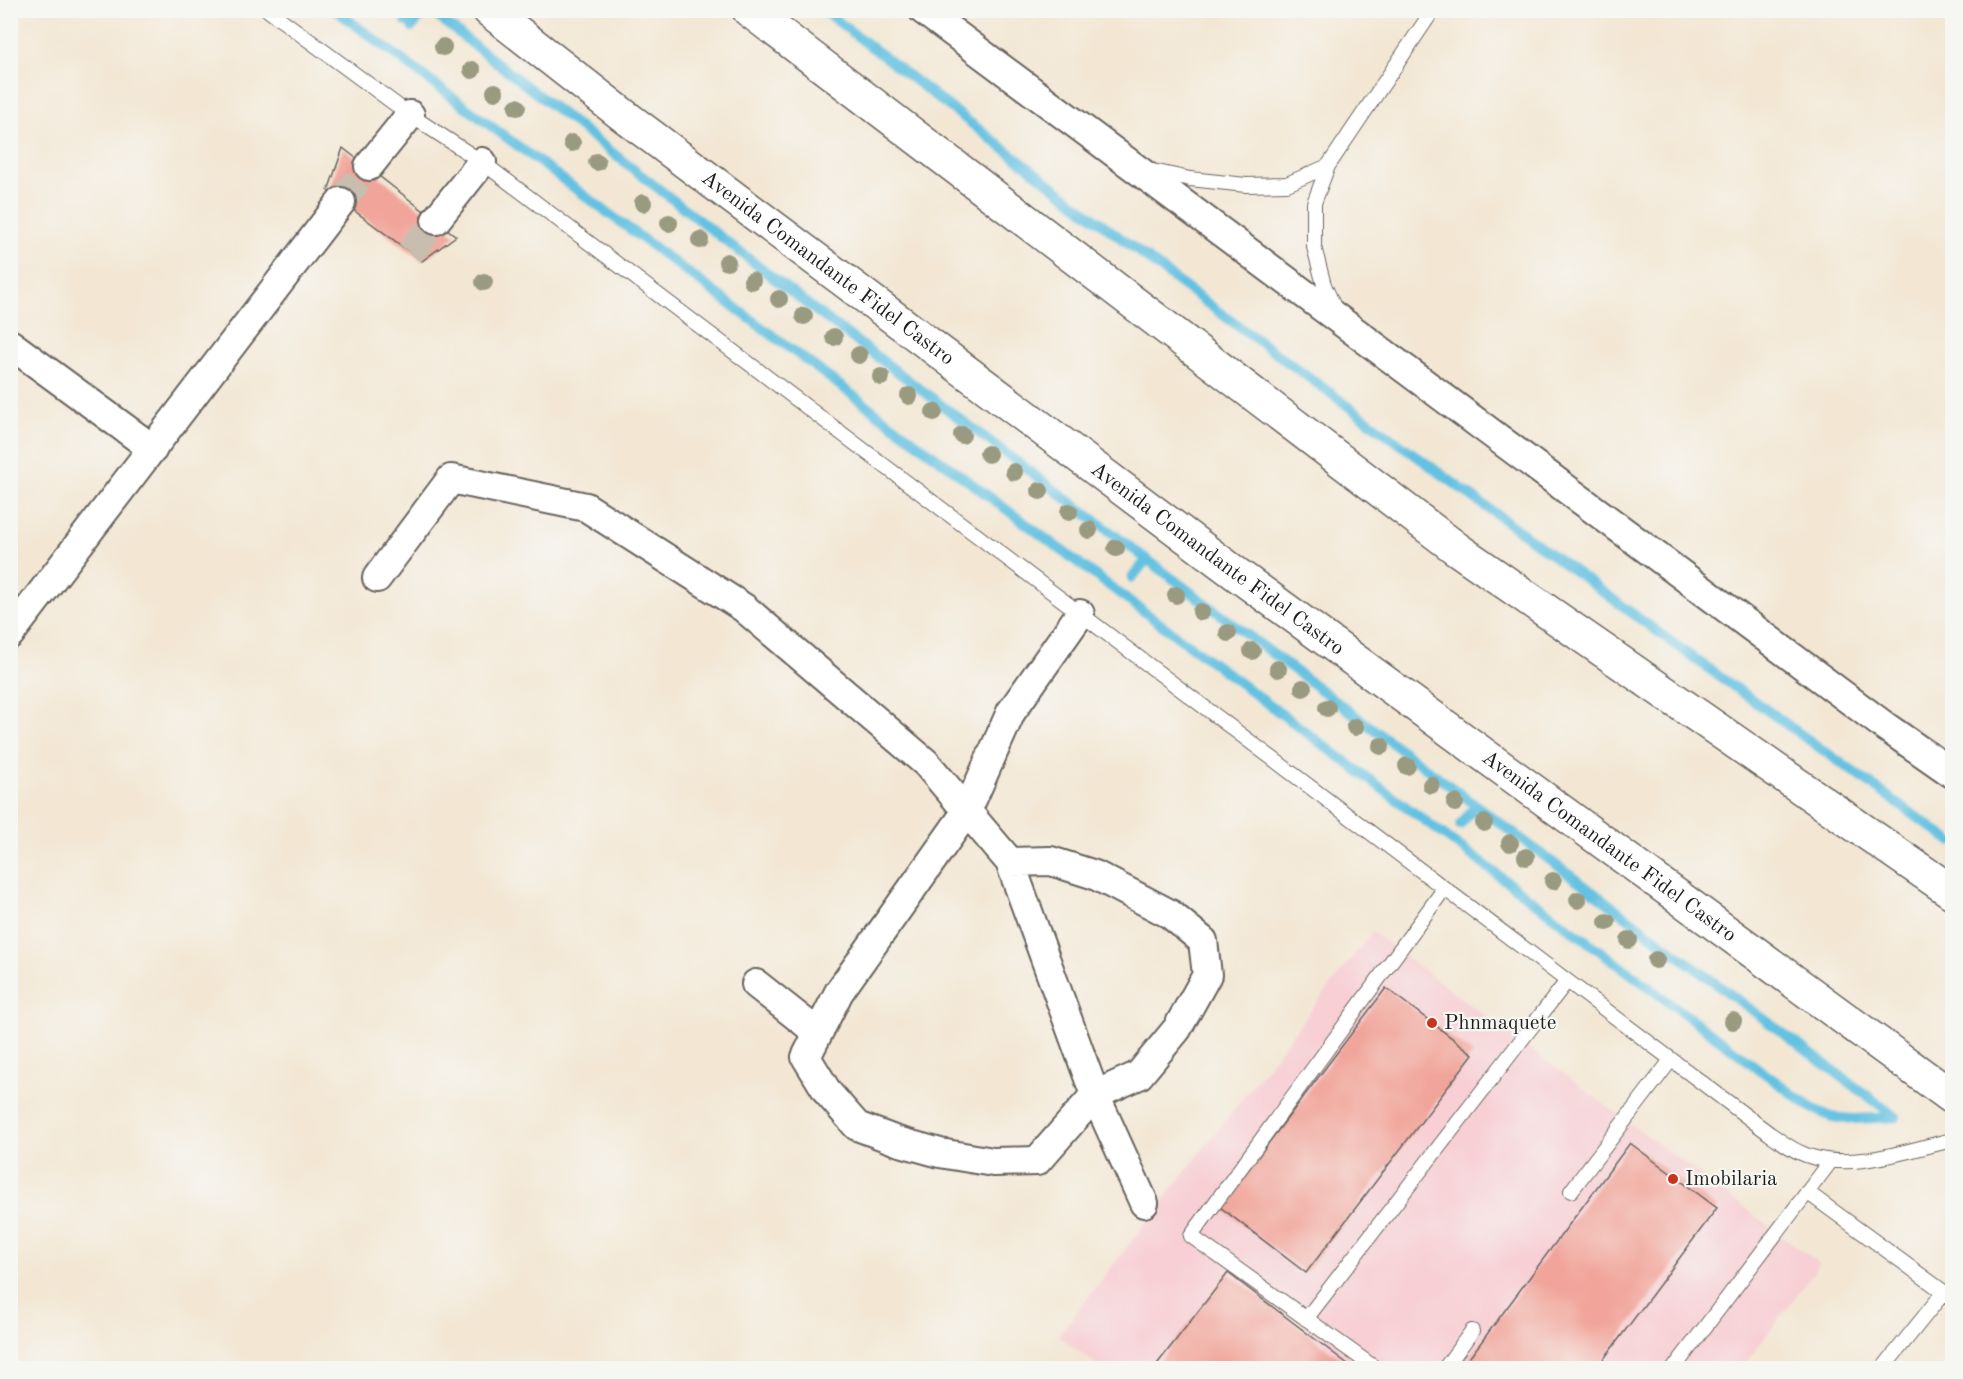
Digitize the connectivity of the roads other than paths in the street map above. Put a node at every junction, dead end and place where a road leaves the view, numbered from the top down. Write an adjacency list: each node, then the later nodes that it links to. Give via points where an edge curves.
1 (268, 10): 6 (lane)
2 (489, 10): 29 (highway, Avenida Comandante Fidel Castro, via 623,115 1231,570)
3 (749, 10): 23 (highway, via 1457,549)
4 (923, 10): 9 (street)
5 (1433, 10): 10 (lane)
6 (410, 115): 7 (lane); 8 (street)
7 (482, 162): 12 (street); 17 (lane)
8 (369, 166)
9 (1132, 166): 10 (lane, via 1190,179 1246,185 1287,184); 13 (street)
10 (1328, 166): 13 (lane, via 1314,203 1314,247 1324,285)
11 (341, 202): 15 (street)
12 (436, 220)
13 (1341, 321): 19 (street)
14 (10, 344): 15 (street)
15 (153, 449): 18 (street)
16 (377, 578): 20 (street, via 451,479 586,507 744,608 926,763)
17 (1080, 614): 20 (street, via 1011,712); 22 (lane)
18 (10, 634)
19 (1953, 773)
20 (967, 811): 21 (street); 26 (street, via 839,992)
21 (1010, 862): 28 (street); 28 (street, via 1051,861 1095,875 1170,914 1203,941 1207,975 1177,1029 1139,1075)
22 (1444, 889): 24 (lane); 36 (lane, via 1191,1236)
23 (1953, 892)
24 (1567, 981): 27 (lane); 36 (lane)
25 (756, 984): 26 (street)
26 (818, 1033): 28 (street, via 806,1057 828,1093 857,1126 940,1153 993,1162 1037,1161)
27 (1671, 1060): 31 (lane, via 1770,1134 1805,1155); 32 (lane)
28 (1095, 1095): 34 (street)
29 (1953, 1097)
30 (1953, 1140): 31 (lane, via 1870,1160)
31 (1831, 1161): 33 (lane)
32 (1571, 1191)
33 (1807, 1192): 35 (lane); 40 (lane)
34 (1144, 1203)
35 (1948, 1295): 41 (lane)
36 (1306, 1319): 38 (lane)
37 (1472, 1331): 39 (lane)
38 (1375, 1368)
39 (1445, 1368)
40 (1674, 1368)
41 (1883, 1368)

